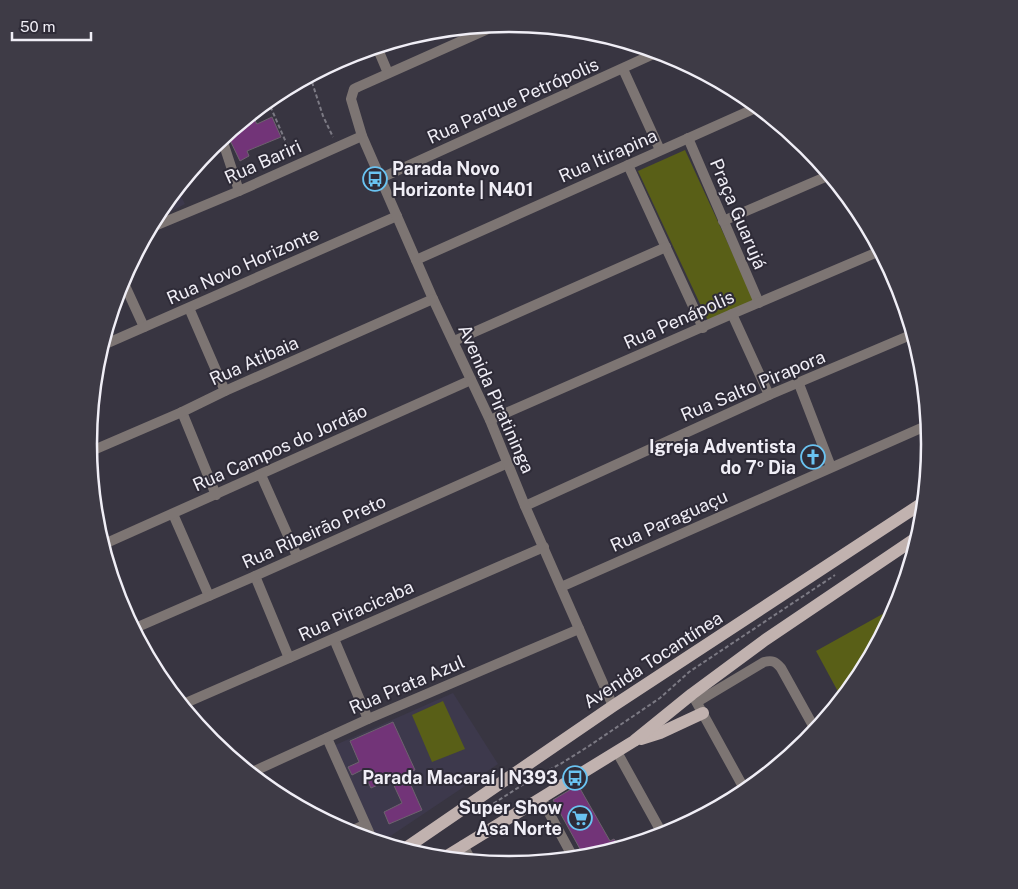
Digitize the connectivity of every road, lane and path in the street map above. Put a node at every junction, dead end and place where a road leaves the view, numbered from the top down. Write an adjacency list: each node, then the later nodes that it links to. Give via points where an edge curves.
1 (478, 33): 5 (street)
2 (380, 53): 5 (street)
3 (646, 56): 4 (street, Rua Parque Petrópolis)
4 (623, 69): 13 (street); 16 (street, Rua Parque Petrópolis)
5 (388, 73): 9 (street, Avenida Piratininga, via 354,89 351,99)
6 (312, 83): 11 (path)
7 (270, 109): 14 (path)
8 (750, 111): 10 (street, Rua Itirapina)
9 (362, 136): 11 (street, Rua Bariri); 16 (street, Avenida Piratininga)
10 (688, 138): 13 (street, Rua Itirapina); 20 (street, Praça Guarujá)
11 (337, 146): 14 (street, Rua Bariri)
12 (225, 147): 18 (street)
13 (660, 150): 15 (street, Rua Itirapina)
14 (296, 165): 18 (street, Rua Bariri)
15 (628, 165): 22 (street); 24 (street, Rua Itirapina)
16 (381, 178): 19 (street, Avenida Piratininga)
17 (823, 178): 20 (street)
18 (239, 191): 21 (street, Rua Bariri)
19 (397, 216): 24 (street, Avenida Piratininga); 28 (street, Rua Novo Horizonte)
20 (724, 221): 27 (street, Praça Guarujá)
21 (161, 223)
22 (666, 247): 31 (street); 33 (street)
23 (874, 253): 27 (street, Rua Penápolis)
24 (416, 260): 26 (street, Avenida Piratininga)
25 (127, 290): 30 (street)
26 (433, 299): 33 (street, Avenida Piratininga); 37 (street, Rua Atibaia)
27 (759, 303): 29 (street, Rua Penápolis)
28 (189, 308): 30 (street, Rua Novo Horizonte); 37 (street)
29 (732, 314): 31 (street, Rua Penápolis); 38 (street)
30 (144, 327): 34 (street, Rua Novo Horizonte)
31 (703, 328): 40 (street, Rua Penápolis)
32 (907, 337): 36 (street, Rua Salto Pirapora)
33 (454, 341): 35 (street, Avenida Piratininga)
34 (110, 342)
35 (471, 380): 40 (street, Avenida Piratininga); 45 (street, Rua Campos do Jordão)
36 (799, 384): 38 (street, Rua Salto Pirapora); 44 (street)
37 (225, 391): 39 (street, Rua Atibaia)
38 (769, 395): 47 (street, Rua Salto Pirapora)
39 (182, 412): 42 (street, Rua Atibaia); 46 (street)
40 (490, 420): 43 (street, Avenida Piratininga)
41 (920, 428): 44 (street, Rua Paraguaçu)
42 (97, 448)
43 (508, 463): 47 (street, Avenida Piratininga); 53 (street, Rua Ribeirão Preto)
44 (831, 467): 56 (street, Rua Paraguaçu)
45 (261, 475): 46 (street, Rua Campos do Jordão); 53 (street)
46 (216, 495): 49 (street, Rua Campos do Jordão)
47 (525, 506): 52 (street, Avenida Piratininga)
48 (916, 508): 64 (main road, Avenida Tocantínea)
49 (173, 514): 50 (street, Rua Campos do Jordão); 57 (street)
50 (109, 542)
51 (909, 543): 63 (main road, via 765,640)
52 (544, 547): 56 (street, Avenida Piratininga); 60 (street, Rua Piracicaba)
53 (296, 556): 55 (street, Rua Ribeirão Preto)
54 (839, 573): 73 (path, via 689,672 660,698 597,741)
55 (255, 576): 57 (street, Rua Ribeirão Preto); 61 (street)
56 (561, 587): 59 (street, Avenida Piratininga)
57 (209, 596): 58 (street, Rua Ribeirão Preto)
58 (139, 626)
59 (579, 629): 64 (street, Avenida Piratininga); 65 (street, Rua Prata Azul)
60 (334, 639): 61 (street, Rua Piracicaba); 65 (street)
61 (289, 658): 62 (street, Rua Piracicaba)
62 (188, 702)
63 (697, 703): 66 (street, via 770,660 781,668); 68 (main road); 68 (main road, via 660,733); 71 (street)
64 (613, 706): 78 (main road, Avenida Tocantínea)
65 (368, 719): 67 (street, Rua Prata Azul)
66 (812, 724)
67 (327, 738): 70 (street, Rua Prata Azul); 74 (street)
68 (634, 741): 69 (main road)
69 (617, 752): 72 (main road); 76 (street)
70 (257, 770)
71 (742, 784)
72 (541, 798): 79 (main road); 81 (street)
73 (487, 808)
74 (364, 825): 75 (street); 77 (street)
75 (358, 828)
76 (659, 828)
77 (368, 831)
78 (411, 844)
79 (463, 845): 80 (main road); 82 (street)
80 (452, 852)
81 (570, 852)
82 (468, 854)

